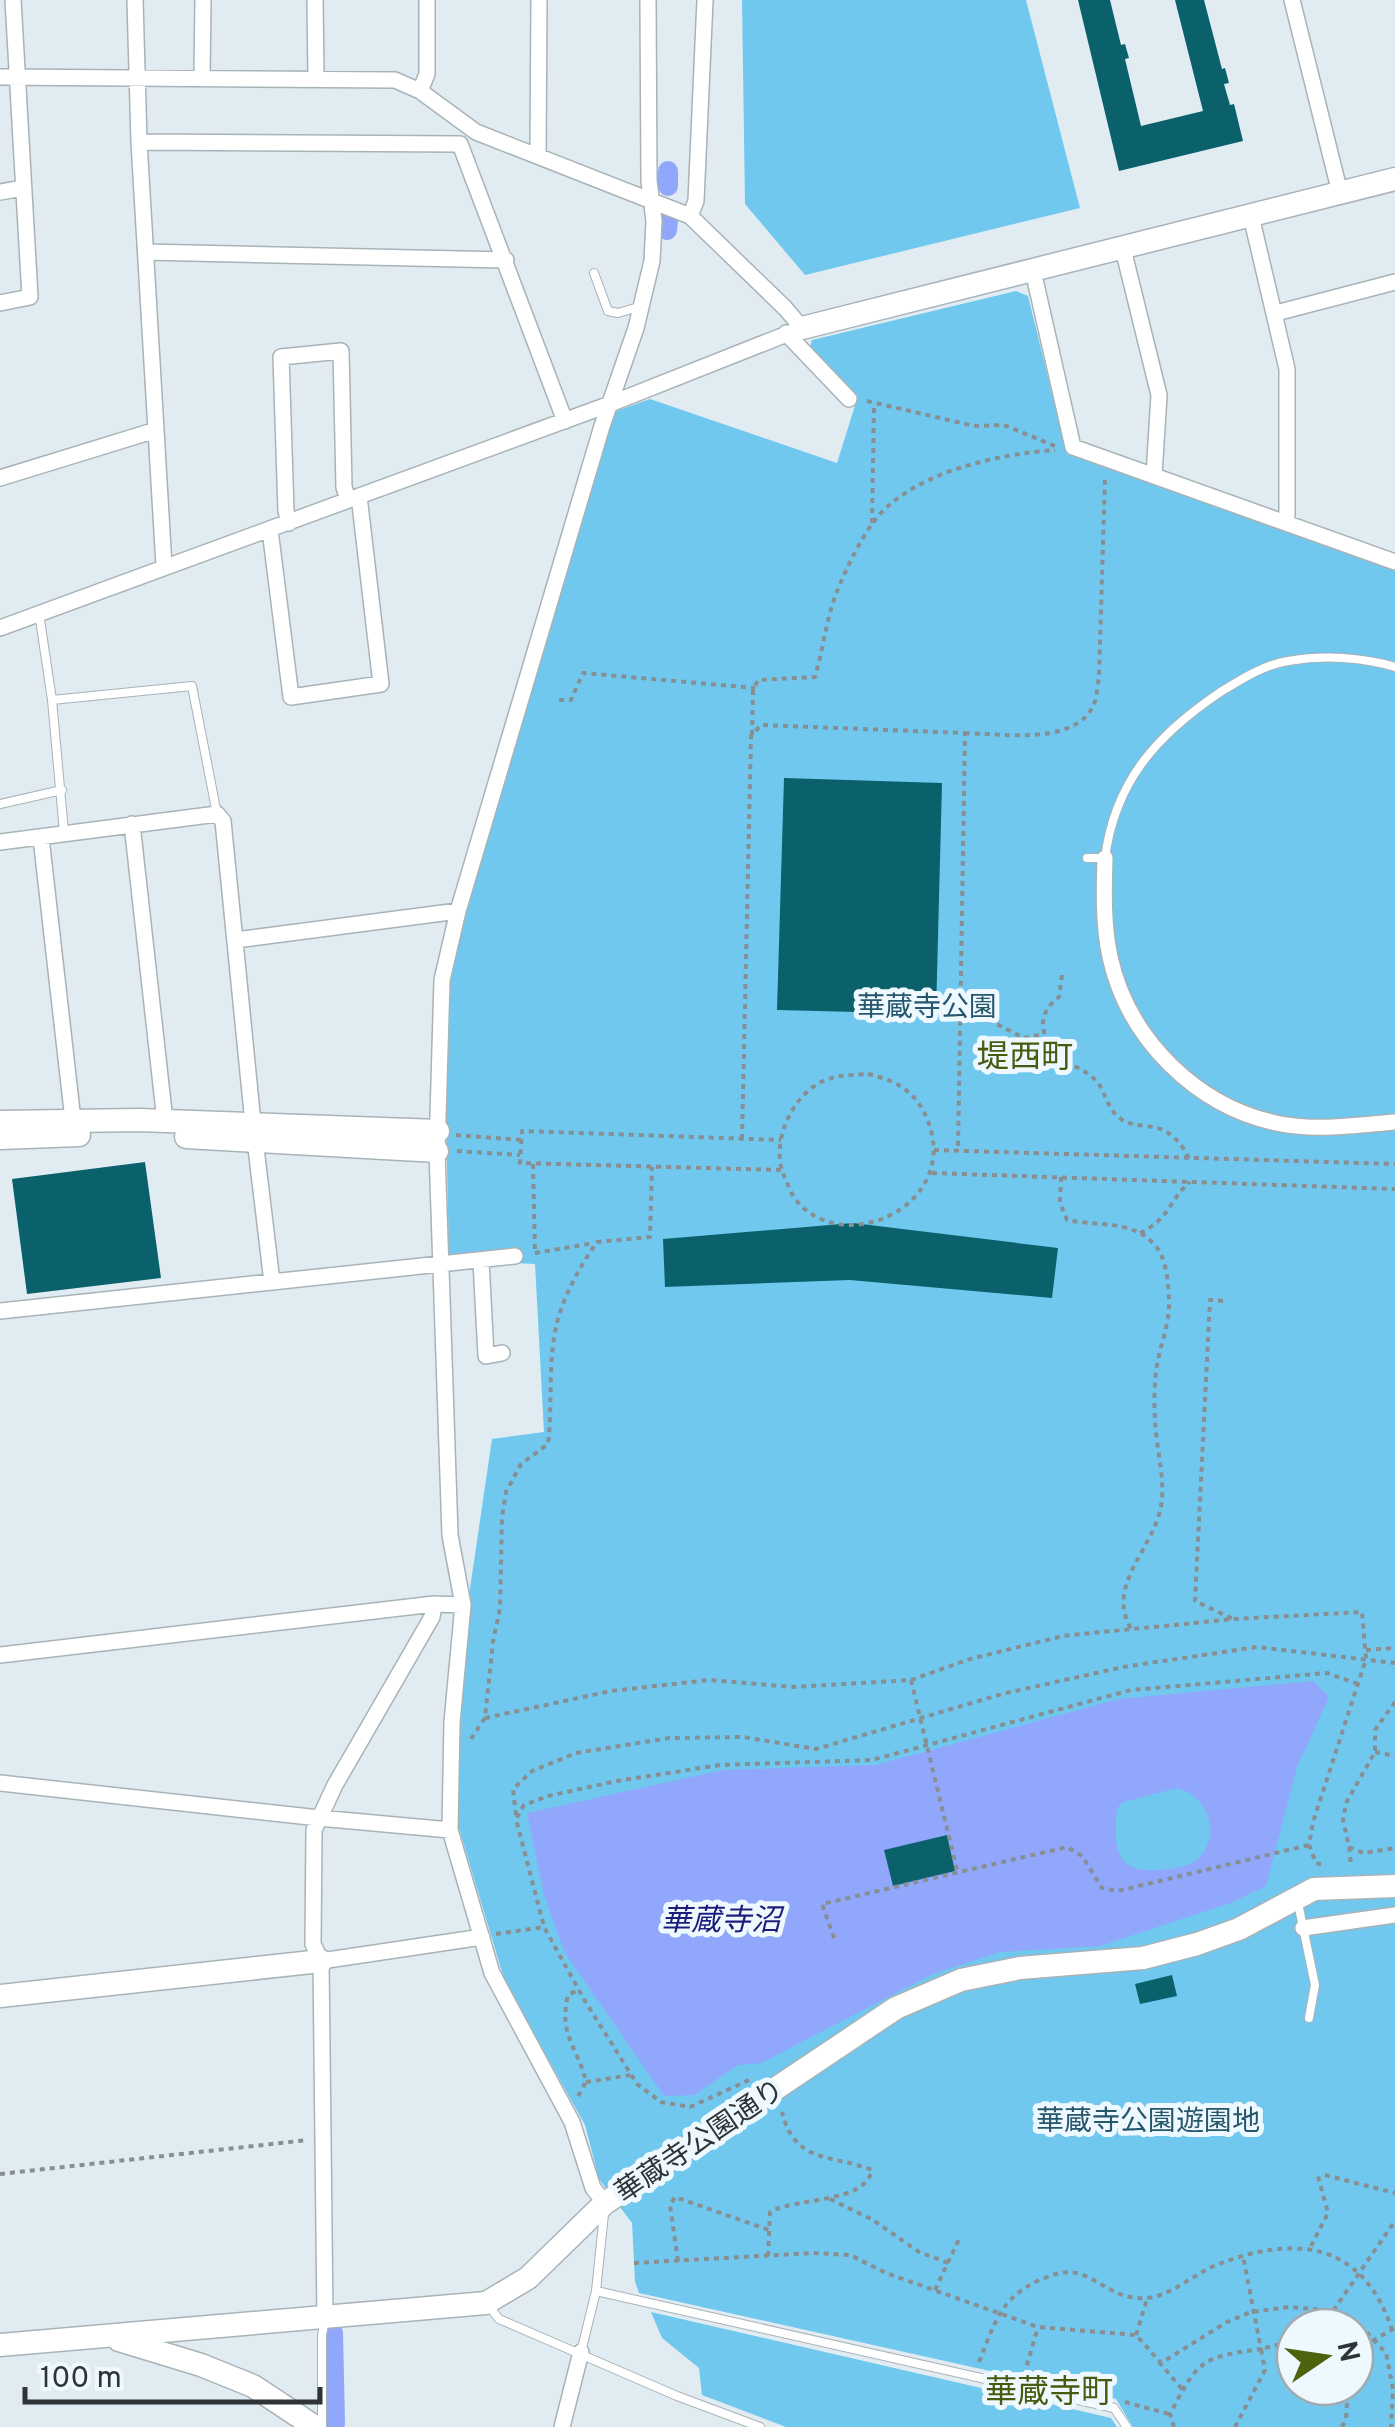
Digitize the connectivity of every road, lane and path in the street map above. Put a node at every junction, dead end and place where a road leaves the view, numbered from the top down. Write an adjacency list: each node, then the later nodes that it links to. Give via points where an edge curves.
1 (12, 0): 10 (street)
2 (136, 0): 12 (street)
3 (203, 0): 11 (street)
4 (315, 0): 13 (street)
5 (427, 0): 14 (street, via 427,74)
6 (539, 0): 16 (street)
7 (648, 0): 21 (street)
8 (705, 0): 22 (street)
9 (1292, 0): 20 (street)
10 (8, 77): 12 (street); 18 (street)
11 (202, 77): 12 (street); 13 (street)
12 (138, 78): 15 (street)
13 (316, 78): 14 (street, via 381,78)
14 (420, 91): 16 (street, via 476,132)
15 (139, 142): 25 (street); 26 (street, via 460,144)
16 (538, 156): 21 (street)
17 (1395, 179): 20 (street)
18 (23, 188): 19 (street); 30 (street, via 30,297)
19 (0, 192)
20 (1340, 193): 23 (street)
21 (652, 199): 22 (street); 31 (street, via 652,261)
22 (690, 216): 33 (street, via 786,308)
23 (1251, 216): 24 (street); 32 (street)
24 (1123, 248): 27 (street); 40 (street, via 1159,395)
25 (146, 252): 26 (street); 38 (street)
26 (506, 260): 37 (street)
27 (1032, 272): 33 (street); 40 (street, via 1073,446)
28 (594, 273): 31 (lane, via 608,311)
29 (1395, 282): 32 (street)
30 (0, 303)
31 (642, 306): 36 (street)
32 (1276, 313): 43 (street, via 1288,368)
33 (794, 331): 34 (street); 36 (street)
34 (849, 398): 35 (path)
35 (874, 403): 45 (path); 45 (path, via 974,426 1004,425 1060,449 982,460 908,494)
36 (610, 404): 37 (street); 66 (street)
37 (565, 421): 42 (street)
38 (156, 430): 41 (street); 48 (street)
39 (1106, 468): 55 (path, via 1094,706 1083,720 1043,735)
40 (1154, 475): 43 (street)
41 (0, 478)
42 (354, 498): 44 (street); 44 (street, via 344,487 341,351 281,357); 46 (street, via 381,684 291,696)
43 (1284, 521): 47 (street)
44 (290, 523): 46 (street)
45 (872, 523): 52 (path, via 838,590 815,677 758,680)
46 (270, 530): 48 (street)
47 (1395, 562)
48 (164, 566): 49 (street)
49 (39, 613): 50 (street); 53 (lane)
50 (0, 628)
51 (1395, 667): 65 (lane, via 1332,657 1285,661 1244,677 1160,738 1132,777)
52 (755, 688): 54 (path, via 583,674 571,700); 56 (path)
53 (52, 700): 57 (lane); 59 (lane, via 192,686)
54 (559, 700)
55 (965, 733): 56 (path, via 760,724); 69 (path)
56 (752, 736): 77 (path)
57 (62, 790): 58 (lane); 61 (lane)
58 (0, 804)
59 (217, 814): 60 (street); 67 (street)
60 (132, 824): 61 (street); 72 (street)
61 (64, 834): 62 (street)
62 (41, 838): 63 (street); 71 (street)
63 (0, 842)
64 (1088, 858): 65 (lane)
65 (1105, 858): 74 (street, via 1110,957 1129,1012 1186,1079 1240,1112 1282,1124)
66 (458, 911): 67 (street); 80 (street, via 442,980)
67 (236, 940): 75 (street)
68 (1062, 974): 70 (path, via 1060,996 1042,1018)
69 (960, 1021): 70 (path, via 982,1016 1024,1038); 82 (path)
70 (1045, 1034): 84 (path, via 1060,1058 1084,1068 1100,1085 1122,1120 1156,1126 1181,1142)
71 (73, 1120): 72 (street); 73 (street)
72 (165, 1121): 75 (street)
73 (0, 1122)
74 (1395, 1122)
75 (254, 1131): 76 (street); 80 (street); 98 (street)
76 (0, 1138)
77 (742, 1138): 78 (path, via 522,1131); 79 (path)
78 (522, 1140): 80 (path); 83 (path)
79 (781, 1140): 81 (path, via 789,1114 822,1082 868,1074 906,1088 922,1106); 88 (path)
80 (442, 1142): 83 (path); 97 (street)
81 (934, 1150): 82 (path); 89 (path)
82 (958, 1151): 84 (path)
83 (520, 1155): 85 (path, via 520,1163)
84 (1189, 1158): 86 (path)
85 (533, 1164): 87 (path); 94 (path, via 535,1253)
86 (1395, 1164)
87 (652, 1167): 88 (path); 94 (path, via 650,1238)
88 (781, 1170): 89 (path, via 795,1199 835,1223 888,1217 907,1206)
89 (932, 1173): 90 (path)
90 (1061, 1178): 91 (path); 93 (path, via 1066,1220)
91 (1190, 1182): 92 (path); 93 (path, via 1166,1216)
92 (1395, 1189)
93 (1140, 1233): 105 (path, via 1155,1244 1166,1269 1170,1304 1155,1387 1161,1507 1122,1595)
94 (597, 1242): 114 (path, via 558,1318 548,1444 521,1464 506,1492)
95 (515, 1256): 96 (street)
96 (482, 1261): 97 (street); 101 (street, via 486,1356)
97 (440, 1266): 98 (street); 103 (street, via 450,1535)
98 (272, 1282): 100 (street)
99 (1223, 1301): 104 (path, via 1210,1300 1195,1601)
100 (0, 1311)
101 (502, 1353)
102 (434, 1604): 103 (street); 108 (street); 121 (street)
103 (462, 1605): 123 (street)
104 (1233, 1619): 105 (path); 107 (path, via 1362,1612)
105 (1132, 1630): 111 (path, via 1063,1636)
106 (1395, 1648): 107 (path)
107 (1366, 1650): 109 (path)
108 (0, 1655)
109 (1366, 1659): 110 (path); 112 (path); 115 (path, via 1257,1647 1124,1667)
110 (1395, 1664)
111 (912, 1680): 114 (path, via 794,1686 709,1680 612,1691); 115 (path)
112 (1358, 1684): 116 (path, via 1327,1673 1131,1690); 124 (path)
113 (1395, 1702): 118 (path, via 1375,1730)
114 (485, 1718): 117 (path)
115 (921, 1719): 116 (path); 122 (path, via 816,1749 743,1736 669,1738 576,1753 532,1770 514,1789)
116 (926, 1745): 122 (path, via 872,1760 720,1765 617,1780 548,1796 524,1806); 128 (path)
117 (468, 1749)
118 (1375, 1752): 119 (path); 125 (path, via 1346,1803)
119 (1395, 1756)
120 (0, 1782): 121 (street)
121 (319, 1818): 123 (street); 137 (street, via 312,1905 313,1944)
122 (516, 1819): 133 (path)
123 (450, 1830): 135 (street)
124 (1309, 1846): 128 (path, via 1118,1891 1102,1888 1082,1856 1067,1847); 130 (path, via 1316,1863 1341,1868)
125 (1349, 1847): 126 (path, via 1363,1853); 127 (path)
126 (1395, 1848)
127 (1353, 1865)
128 (958, 1874): 136 (path, via 822,1904)
129 (1395, 1886): 130 (street, 華蔵寺公園通り)
130 (1341, 1887): 131 (street, 華蔵寺公園通り)
131 (1297, 1898): 134 (lane); 143 (street, 華蔵寺公園通り, via 1239,1930 1143,1958 962,1980 896,2008)
132 (1395, 1916): 134 (street)
133 (544, 1926): 135 (path); 138 (path)
134 (1303, 1928): 140 (lane, via 1315,1985)
135 (487, 1936): 137 (street); 149 (street, via 498,1985 572,2122 593,2188)
136 (834, 1938)
137 (321, 1961): 139 (street); 145 (street)
138 (578, 1990): 141 (path); 142 (path, via 568,1995 563,2015)
139 (0, 1996)
140 (1309, 2018)
141 (632, 2075): 142 (path); 143 (path, via 660,2102 690,2107 754,2079)
142 (586, 2082): 144 (path)
143 (769, 2093): 148 (path, via 805,2150 872,2170 855,2191); 149 (street, 華蔵寺公園通り)
144 (572, 2102)
145 (323, 2139): 146 (path); 168 (street)
146 (0, 2174)
147 (1395, 2193): 153 (path, via 1321,2176 1328,2213)
148 (826, 2197): 151 (path, via 770,2212); 158 (path)
149 (605, 2203): 160 (lane); 163 (street, 華蔵寺公園通り, via 528,2278)
150 (1395, 2221): 159 (path)
151 (769, 2230): 154 (path); 156 (path, via 675,2197 670,2205)
152 (960, 2237): 158 (path)
153 (1310, 2247): 155 (path); 159 (path)
154 (768, 2256): 156 (path); 161 (path, via 850,2255)
155 (1243, 2256): 162 (path); 166 (path)
156 (678, 2260): 157 (path)
157 (634, 2263)
158 (948, 2263): 161 (path)
159 (1358, 2276): 164 (path); 170 (path, via 1384,2305)
160 (596, 2290): 177 (lane); 179 (lane)
161 (935, 2290): 167 (path)
162 (1148, 2298): 167 (path, via 1123,2296 1064,2271 1026,2285); 171 (path)
163 (486, 2304): 168 (street, 華蔵寺公園通り); 177 (lane, via 499,2319)
164 (1338, 2307)
165 (1275, 2309): 166 (path)
166 (1251, 2312): 176 (path); 178 (path, via 1160,2362)
167 (999, 2313): 169 (path); 179 (path)
168 (326, 2318): 172 (street, 華蔵寺公園通り); 184 (lane)
169 (1038, 2327): 171 (path); 180 (path)
170 (1393, 2329)
171 (1136, 2335): 178 (path)
172 (104, 2336): 174 (street, 華蔵寺公園通り); 184 (street, via 253,2386)
173 (1375, 2341): 190 (path, via 1386,2353 1393,2389)
174 (0, 2345)
175 (1275, 2346): 176 (path)
176 (1261, 2350): 181 (path, via 1205,2360); 189 (path, via 1264,2370)
177 (581, 2352): 185 (street); 186 (lane)
178 (1156, 2358): 181 (path)
179 (974, 2376): 180 (lane)
180 (1020, 2387): 187 (lane, via 1114,2408)
181 (1183, 2390): 183 (path)
182 (1116, 2399): 183 (path)
183 (1170, 2414): 188 (path)
184 (318, 2427)
185 (562, 2427)
186 (760, 2427)
187 (1127, 2427)
188 (1174, 2427)
189 (1235, 2427)
190 (1391, 2427)

